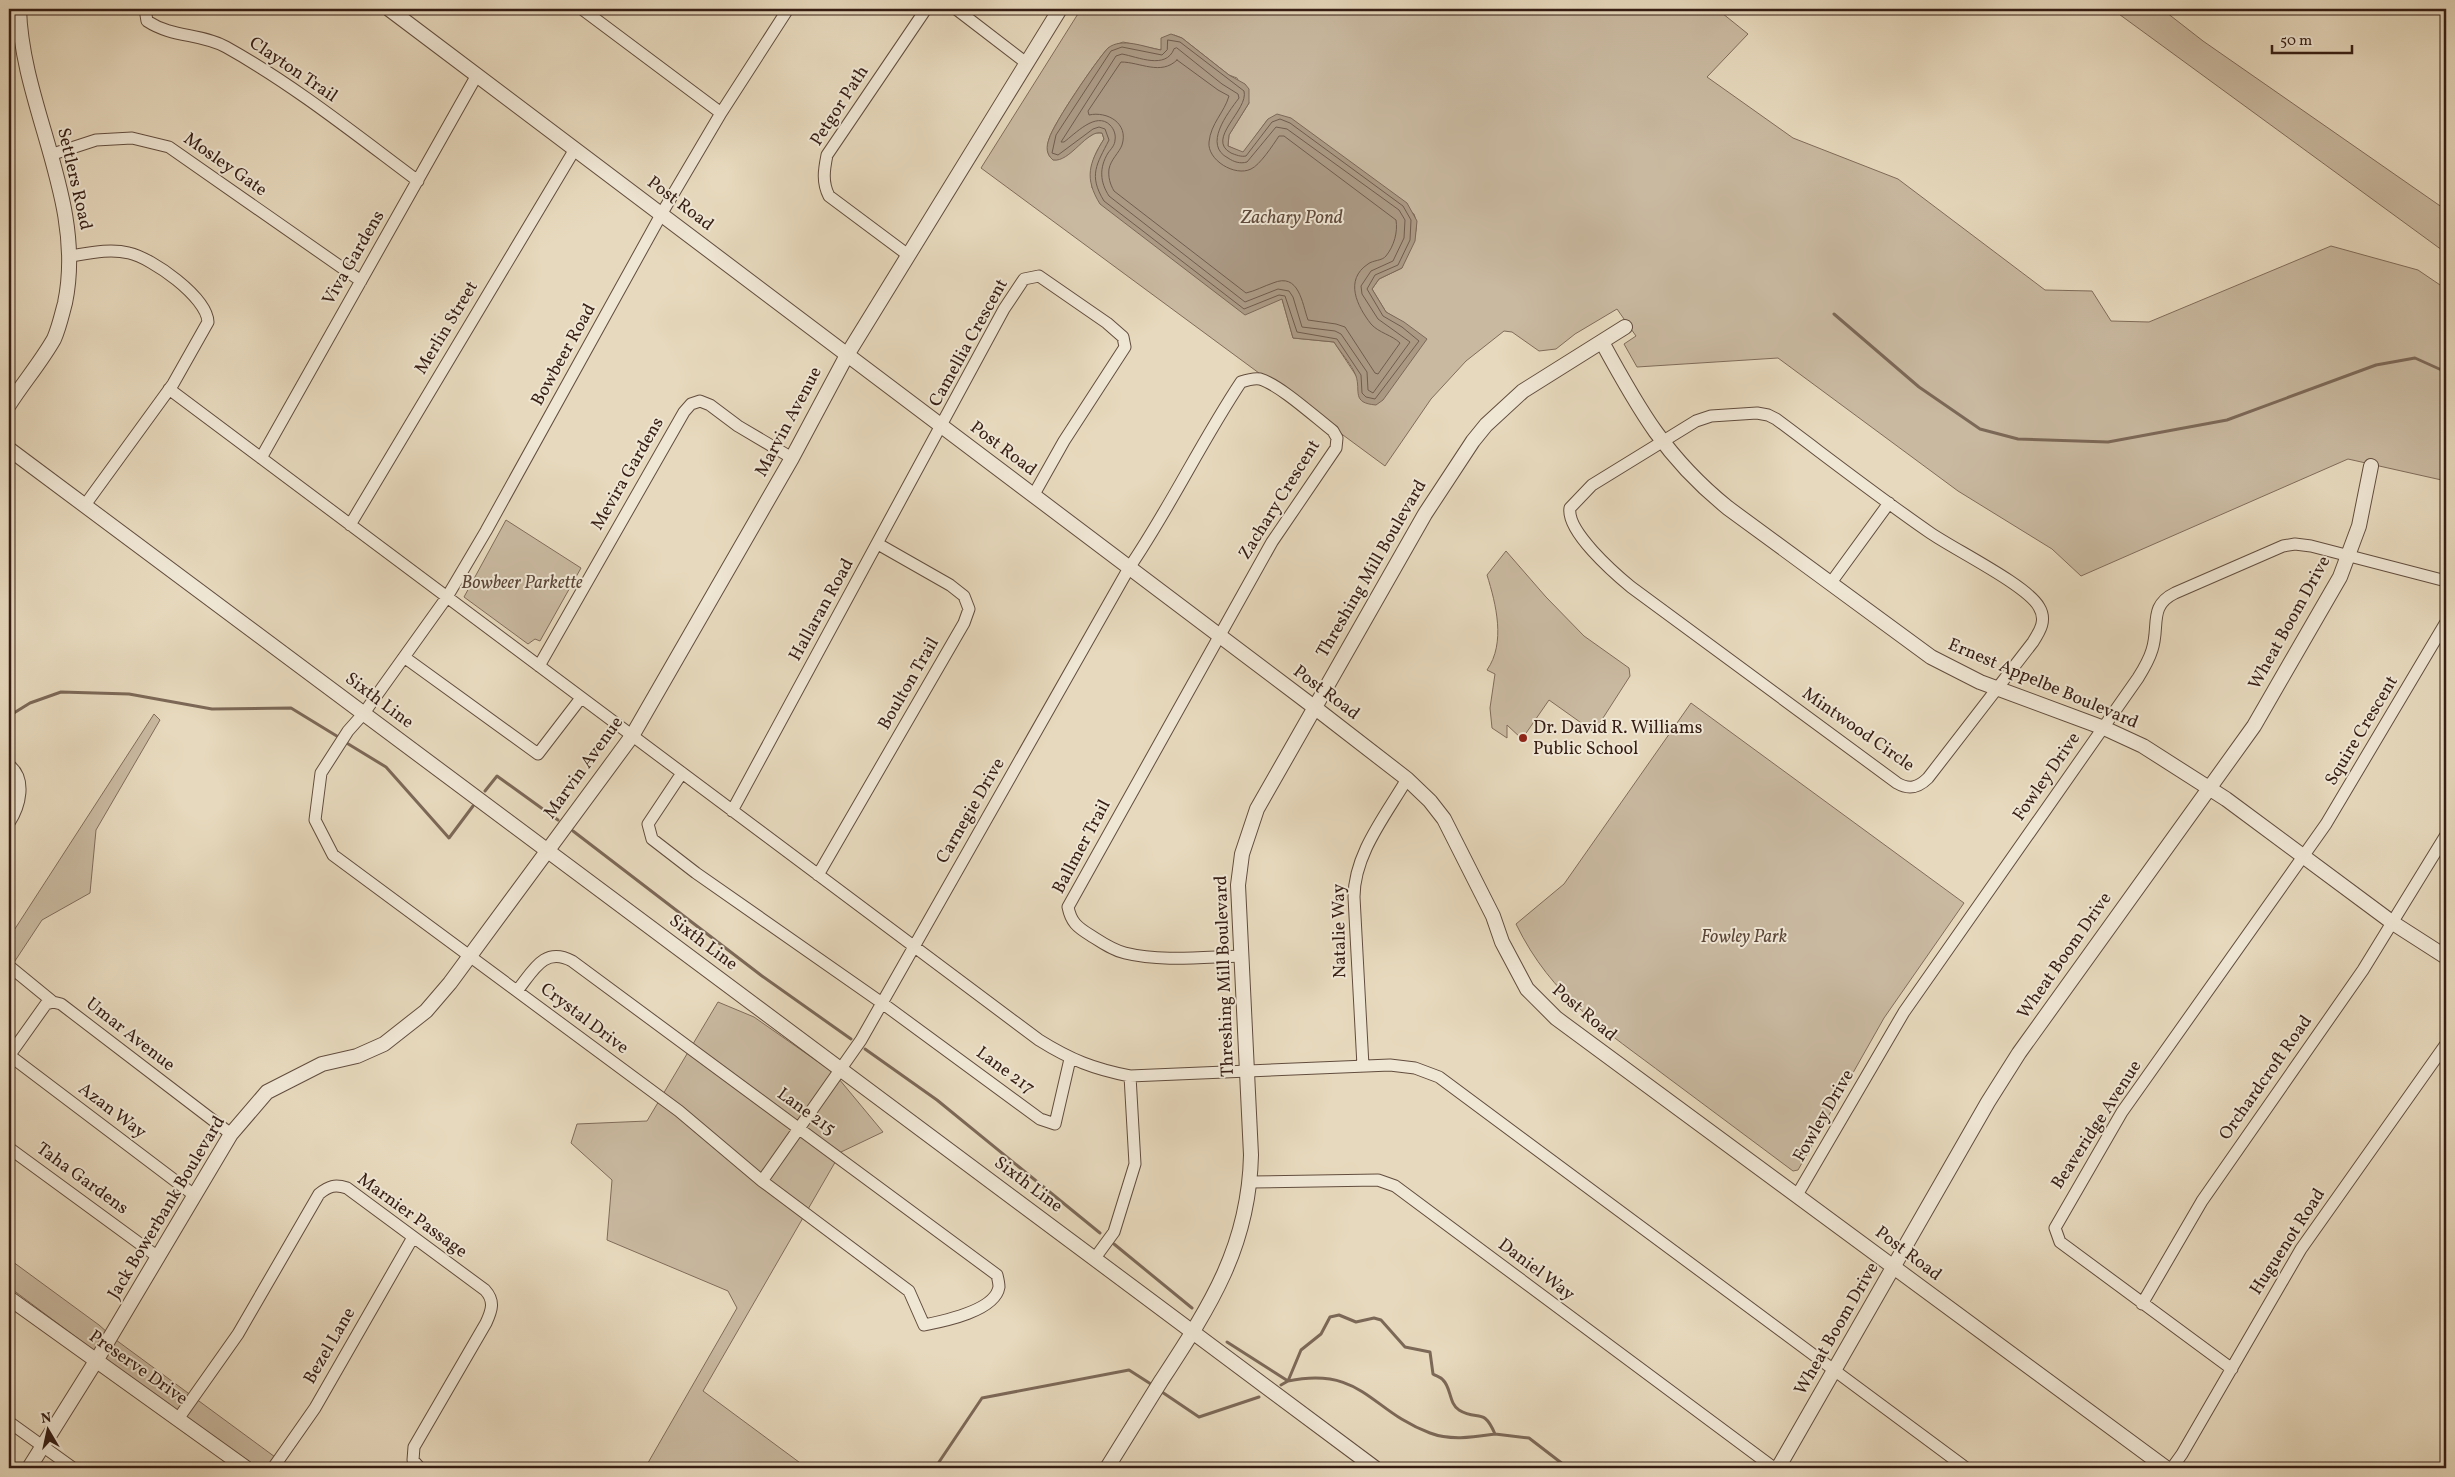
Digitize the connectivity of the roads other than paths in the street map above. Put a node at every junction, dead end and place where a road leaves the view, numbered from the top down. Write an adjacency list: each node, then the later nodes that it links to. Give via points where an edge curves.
1 (19, 9): 13 (street, Settlers Road, via 25,64)
2 (145, 9): 14 (street, Clayton Trail, via 147,21 157,28 223,46 278,77)
3 (389, 9): 10 (street, Post Road)
4 (582, 9): 11 (street)
5 (788, 9): 11 (street, Bowbeer Road)
6 (926, 9): 16 (street, Petgor Path, via 827,155 824,173 824,186 829,196)
7 (956, 9): 9 (street)
8 (1060, 9): 9 (street, Marvin Avenue)
9 (1025, 62): 16 (street, Marvin Avenue)
10 (477, 75): 12 (street, Post Road); 14 (street, Viva Gardens)
11 (721, 113): 15 (street, Bowbeer Road)
12 (575, 150): 15 (street, Post Road); 33 (street, Merlin Street)
13 (50, 155): 17 (street, Settlers Road, via 65,208); 18 (street, Mosley Gate, via 96,140 132,138 169,147)
14 (418, 181): 18 (street, Viva Gardens)
15 (662, 214): 21 (street, Post Road); 39 (street, Bowbeer Road)
16 (908, 255): 21 (street, Marvin Avenue)
17 (70, 256): 22 (street, via 115,252 141,256 160,268 204,308 208,322); 23 (street, Settlers Road, via 70,279 54,338)
18 (361, 281): 27 (street, Viva Gardens)
19 (1624, 327): 20 (street, Threshing Mill Boulevard)
20 (1602, 342): 25 (street, Ernest Appelbe Boulevard); 46 (street, Threshing Mill Boulevard, via 1523,391 1473,441 1425,514)
21 (847, 355): 24 (street, Post Road); 28 (street, Marvin Avenue)
22 (169, 390): 27 (street); 32 (street)
23 (9, 405)
24 (942, 427): 30 (street, Post Road); 30 (street, Camellia Crescent, via 1004,309 1024,279 1039,276 1107,323 1123,337 1125,347 1064,441); 34 (street, Hallaran Road)
25 (1662, 444): 31 (street, Mintwood Circle, via 1696,421 1711,416 1768,415); 38 (street, Ernest Appelbe Boulevard, via 1714,498); 44 (street, Mintwood Circle, via 1605,476 1573,503 1569,518 1575,529 1625,582 1882,772 1904,786 1913,788 1921,784)
26 (9, 449): 32 (street, Sixth Line)
27 (261, 458): 33 (street)
28 (792, 458): 43 (street, Mevira Gardens, via 710,405 700,401 691,404); 49 (street, Marvin Avenue)
29 (2370, 466): 35 (street, Wheat Boom Drive, via 2359,526)
30 (1033, 496): 36 (street, Post Road)
31 (1889, 503): 38 (street); 44 (street, Mintwood Circle, via 2013,584 2039,606 2043,621 2039,632)
32 (85, 505): 47 (street, Sixth Line)
33 (350, 524): 39 (street)
34 (878, 544): 54 (street, Hallaran Road); 59 (street, Boulton Trail, via 950,585 964,596 969,609 964,623)
35 (2349, 556): 37 (street, Fowley Drive); 48 (street, Fowley Drive, via 2290,544 2169,596 2159,606 2152,652); 53 (street, Wheat Boom Drive, via 2323,609 2254,726)
36 (1129, 568): 41 (street, Post Road); 41 (street, Zachary Crescent, via 1241,382 1260,379 1308,412 1333,431 1337,438 1336,448 1272,542); 61 (street, Carnegie Drive)
37 (2446, 581)
38 (1830, 584): 44 (street, Ernest Appelbe Boulevard, via 1930,657)
39 (447, 597): 42 (street, Bowbeer Road); 43 (street)
40 (2446, 622): 58 (street, Squire Crescent, via 2335,810)
41 (1220, 636): 46 (street, Post Road); 62 (street, Ballmer Trail, via 1068,906 1070,919 1080,929 1106,946 1125,953 1170,958)
42 (404, 657): 45 (street, via 538,754); 47 (street, Bowbeer Road)
43 (539, 666): 45 (street)
44 (1997, 689): 48 (street, Ernest Appelbe Boulevard)
45 (581, 698): 49 (street)
46 (1314, 707): 52 (street, Post Road); 62 (street, Threshing Mill Boulevard, via 1256,809 1244,844 1238,885)
47 (364, 713): 57 (street, Sixth Line); 63 (street, Crystal Drive, via 348,730 321,773 315,820 333,854)
48 (2104, 728): 53 (street, Ernest Appelbe Boulevard, via 2143,746); 82 (street, Fowley Drive, via 1904,1012)
49 (632, 736): 51 (street); 57 (street, Marvin Avenue)
50 (9, 765): 55 (street, via 14,769 21,793)
51 (682, 773): 54 (street); 68 (street, via 648,824 652,839)
52 (1407, 779): 72 (street, Natalie Way, via 1370,841 1355,881); 82 (street, Post Road, via 1430,801 1452,833 1527,988 1556,1018)
53 (2209, 788): 58 (street, Ernest Appelbe Boulevard); 86 (street, Wheat Boom Drive, via 2019,1053)
54 (732, 810): 59 (street)
55 (9, 823)
56 (2446, 835): 60 (street, Orchardcroft Road)
57 (548, 850): 63 (street, Jack Bowerbank Boulevard); 73 (street, Sixth Line)
58 (2303, 856): 60 (street, Ernest Appelbe Boulevard); 88 (street, Beaveridge Avenue, via 2122,1112 2057,1221 2055,1228 2060,1242)
59 (818, 875): 61 (street)
60 (2393, 923): 64 (street, Ernest Appelbe Boulevard); 88 (street, Orchardcroft Road, via 2210,1189)
61 (914, 947): 68 (street, Carnegie Drive); 71 (street, via 1039,1040)
62 (1241, 956): 74 (street, Threshing Mill Boulevard)
63 (469, 957): 66 (street, Crystal Drive); 77 (street, Jack Bowerbank Boulevard, via 426,1011 404,1031 384,1044 357,1056 322,1064 267,1092)
64 (2446, 957)
65 (9, 966): 67 (street, Umar Avenue)
66 (517, 991): 76 (street, Lane 215, via 544,958 564,957); 79 (street, Crystal Drive, via 679,1111)
67 (53, 1002): 70 (street, via 46,1004); 77 (street, Umar Avenue, via 61,1004)
68 (882, 1004): 71 (street, Lane 217, via 1040,1118 1055,1124); 73 (street, Carnegie Drive)
69 (2446, 1044): 92 (street, Huguenot Road, via 2301,1249)
70 (9, 1056): 81 (street, Azan Way)
71 (1070, 1059): 75 (street, via 1103,1071)
72 (1363, 1066): 74 (street); 93 (street, via 1415,1068 1449,1083)
73 (842, 1070): 76 (street, Carnegie Drive); 85 (street, Sixth Line)
74 (1246, 1070): 75 (street); 80 (street, Threshing Mill Boulevard)
75 (1130, 1076): 85 (street, via 1136,1164 1114,1232)
76 (799, 1129): 79 (street, Carnegie Drive); 89 (street, Lane 215, via 997,1275 999,1288 988,1303 950,1320)
77 (231, 1134): 81 (street, Jack Bowerbank Boulevard)
78 (9, 1148): 84 (street, Taha Gardens)
79 (762, 1180): 89 (street, Crystal Drive, via 909,1291)
80 (1251, 1182): 90 (street, Threshing Mill Boulevard, via 1234,1252 1222,1282); 104 (street, Daniel Way, via 1378,1180 1395,1186)
81 (194, 1195): 84 (street, Jack Bowerbank Boulevard)
82 (1797, 1195): 86 (street, Post Road)
83 (412, 1239): 94 (street, Marnier Passage, via 347,1188 331,1185 325,1189 238,1334); 100 (street, Bezel Lane, via 315,1408); 101 (street, Marnier Passage, via 485,1290 492,1302 486,1323 414,1446 413,1460)
84 (158, 1257): 91 (street, Jack Bowerbank Boulevard)
85 (1095, 1258): 90 (street, Sixth Line)
86 (1895, 1268): 93 (street, Wheat Boom Drive); 107 (street, Post Road)
87 (9, 1298): 91 (street, Preserve Drive)
88 (2142, 1304): 92 (street, Beaveridge Avenue)
89 (924, 1325)
90 (1194, 1332): 102 (street, Threshing Mill Boulevard); 103 (street, Sixth Line)
91 (96, 1361): 94 (street, Preserve Drive); 96 (street, Jack Bowerbank Boulevard)
92 (2232, 1369): 108 (street, Huguenot Road)
93 (1835, 1371): 105 (street, Wheat Boom Drive); 106 (street)
94 (178, 1419): 99 (street, Preserve Drive)
95 (9, 1422): 96 (street)
96 (43, 1446): 97 (street, Jack Bowerbank Boulevard); 98 (street)
97 (29, 1468)
98 (73, 1468)
99 (246, 1468)
100 (274, 1468)
101 (420, 1468)
102 (1107, 1468)
103 (1375, 1468)
104 (1774, 1468)
105 (1778, 1468)
106 (1966, 1468)
107 (2166, 1468)
108 (2172, 1468)

